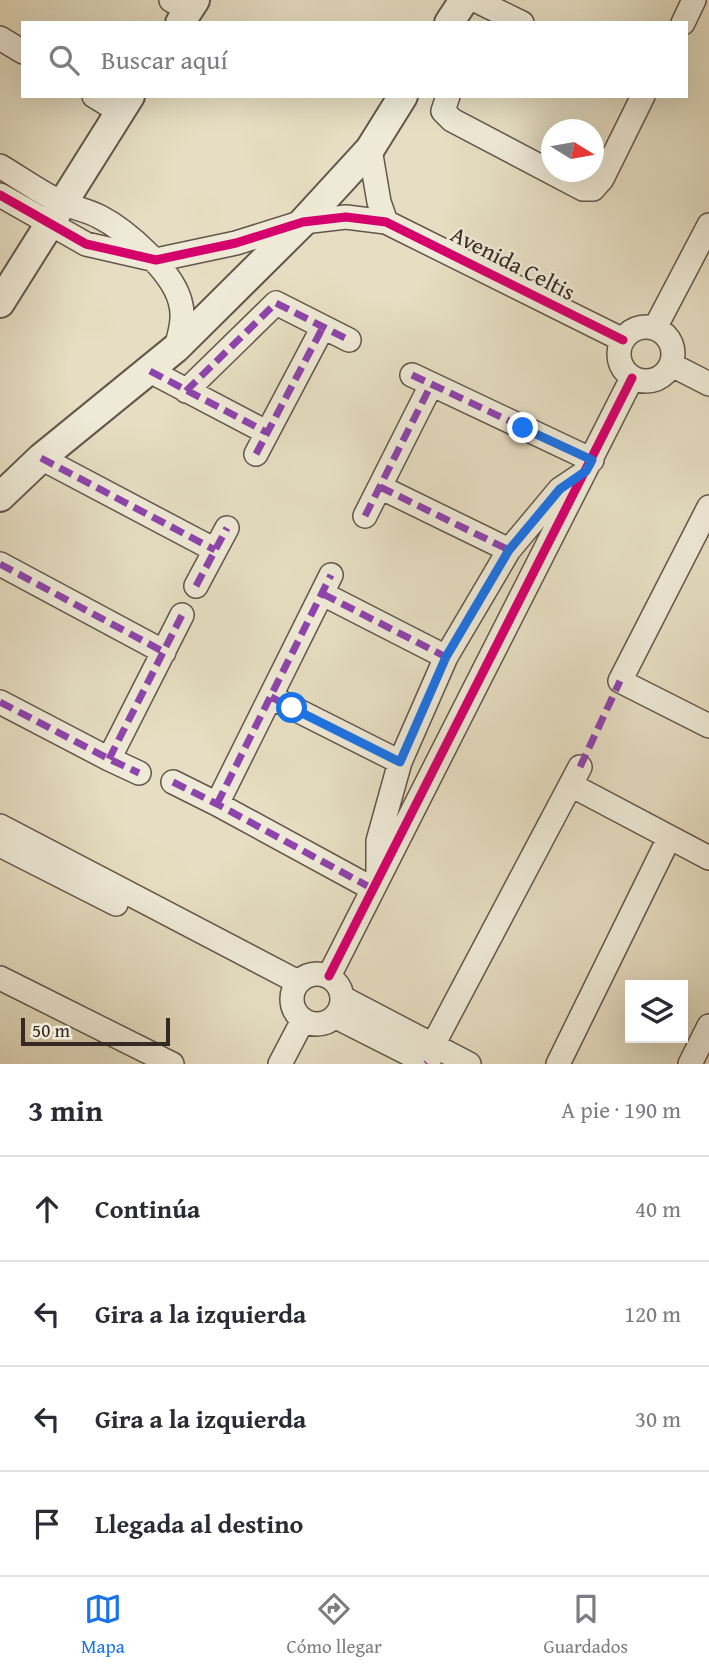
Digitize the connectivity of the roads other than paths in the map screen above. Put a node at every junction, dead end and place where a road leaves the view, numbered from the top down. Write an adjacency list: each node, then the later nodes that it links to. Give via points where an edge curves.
1 (464, 0): 5 (street)
2 (475, 0): 4 (street)
3 (694, 0): 7 (street)
4 (496, 17): 6 (street)
5 (450, 21)
6 (513, 21)
7 (684, 21)
8 (0, 38): 9 (street)
9 (21, 51)
10 (102, 98): 14 (street)
11 (402, 98): 15 (street)
12 (446, 98): 13 (street, via 443,111 452,120 583,189 593,189 602,179)
13 (642, 98)
14 (125, 104): 18 (street)
15 (370, 149): 19 (street); 20 (street)
16 (0, 166): 18 (street)
17 (0, 195): 18 (street)
18 (56, 214): 22 (street, via 86,244); 22 (street, via 82,208 103,218); 23 (street)
19 (303, 222): 20 (street, Avenida Celtis, via 346,217); 22 (street, Avenida Celtis, via 236,243); 28 (street)
20 (386, 222): 27 (street, Avenida Celtis)
21 (709, 225): 25 (street)
22 (156, 260): 28 (street, via 181,302 183,322)
23 (0, 303)
24 (323, 327): 26 (street); 33 (street, via 276,303); 34 (street)
25 (655, 328): 27 (street, via 631,331); 29 (street, via 673,347)
26 (349, 340)
27 (623, 340): 31 (street, via 620,361)
28 (176, 348): 30 (street)
29 (672, 365): 31 (street, via 650,382); 32 (street)
30 (150, 371): 33 (street); 36 (street)
31 (632, 378): 37 (street)
32 (709, 384)
33 (186, 391): 34 (street)
34 (266, 432): 35 (street)
35 (256, 454)
36 (41, 458): 39 (street); 43 (street)
37 (589, 466): 38 (street, via 422,380); 44 (street, via 560,489); 62 (street)
38 (380, 487): 41 (street); 44 (street)
39 (0, 497)
40 (709, 506): 52 (street, via 620,681)
41 (365, 516)
42 (227, 528): 43 (street)
43 (215, 550): 46 (street)
44 (509, 550): 49 (street)
45 (0, 564): 48 (street)
46 (196, 586)
47 (182, 615): 48 (street)
48 (163, 652): 53 (street)
49 (446, 657): 50 (street, via 327,584); 54 (street)
50 (271, 697): 54 (street); 57 (street)
51 (0, 702): 53 (street)
52 (709, 726)
53 (108, 759): 55 (street)
54 (400, 762): 62 (street, via 378,841)
55 (139, 773)
56 (173, 782): 57 (street)
57 (218, 804): 62 (street)
58 (0, 826): 65 (street)
59 (669, 838): 61 (street); 69 (street, via 576,776); 73 (street)
60 (0, 845): 65 (street)
61 (709, 859)
62 (376, 885): 63 (street)
63 (329, 976): 65 (street, via 313,974); 66 (street, via 336,981)
64 (0, 978): 70 (street)
65 (295, 988): 67 (street, via 294,1009)
66 (339, 1007): 67 (street, via 322,1024); 69 (street)
67 (303, 1020): 71 (street)
68 (709, 1026): 74 (street)
69 (429, 1059): 72 (street)
70 (172, 1064)
71 (280, 1064)
72 (469, 1064)
73 (558, 1064)
74 (690, 1064)

